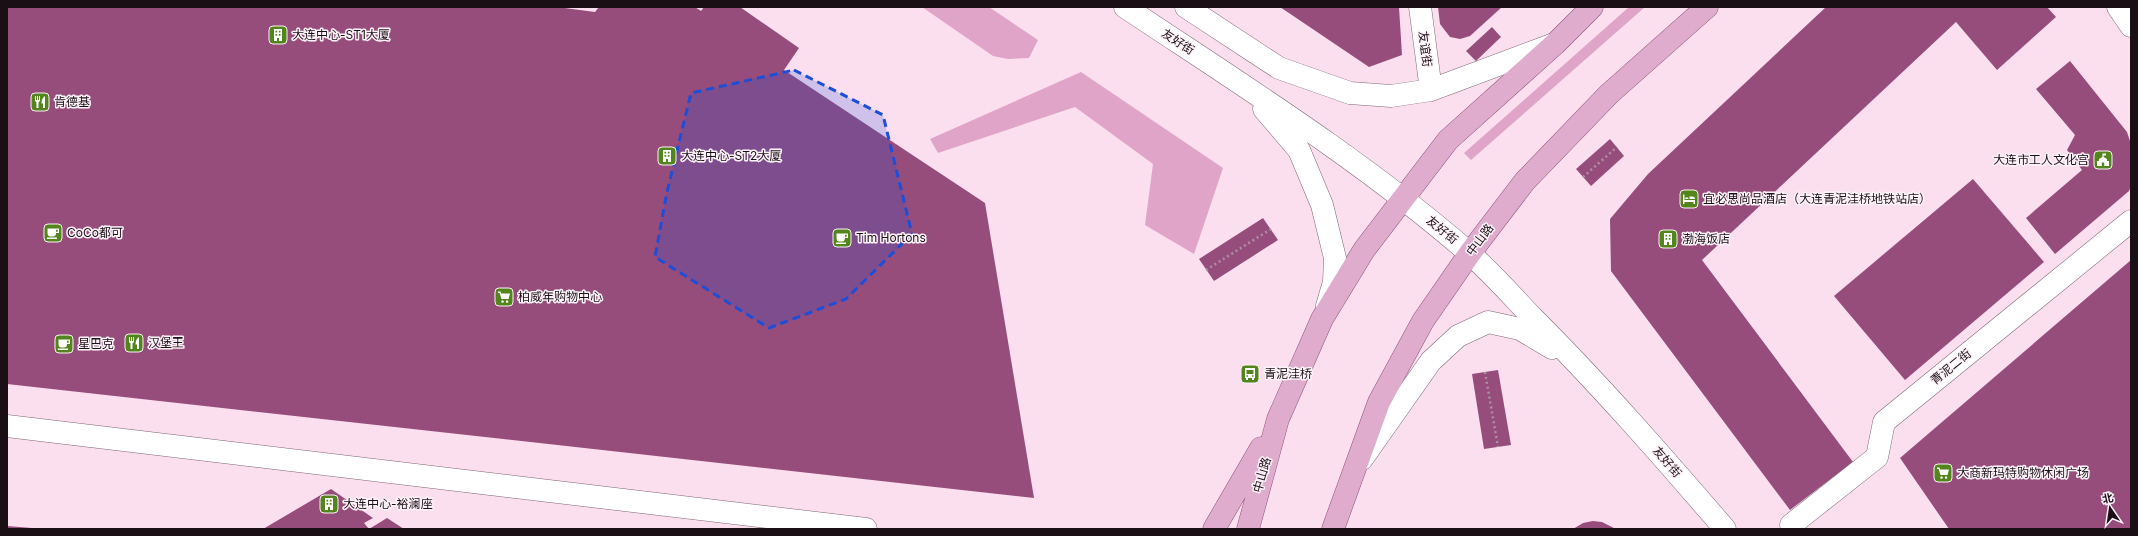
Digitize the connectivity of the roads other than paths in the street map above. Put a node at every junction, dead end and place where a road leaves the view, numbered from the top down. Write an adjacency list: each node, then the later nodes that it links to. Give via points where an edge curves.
1 (1125, 7): 9 (street, 友好街)
2 (1186, 7): 10 (street, via 1279,68 1350,93 1391,96)
3 (1420, 7): 10 (street, 友谊街)
4 (1592, 7): 8 (main road, 中山路)
5 (1707, 7): 13 (main road, 中山路, via 1609,94 1525,181)
6 (2118, 7): 7 (street)
7 (2131, 26)
8 (1555, 44): 10 (street); 11 (main road, 中山路, via 1448,140)
9 (1244, 85): 11 (street, 友好街); 14 (street, via 1299,150 1322,205 1335,258 1334,282)
10 (1431, 90)
11 (1402, 198): 13 (street, 友好街); 14 (main road, 中山路, via 1364,250)
12 (2131, 221): 19 (street, 青泥二街, via 1884,422 1877,457)
13 (1470, 253): 15 (street, 友好街); 18 (main road, 中山路, via 1423,321 1379,402)
14 (1322, 319): 16 (main road, 中山路)
15 (1577, 362): 18 (street, via 1520,329 1488,322 1458,336 1431,361); 24 (street, 友好街)
16 (1278, 419): 21 (main road); 22 (main road, 中山路)
17 (7, 426): 20 (street)
18 (1352, 473): 23 (main road, 中山路)
19 (1791, 525)
20 (866, 529)
21 (1214, 529)
22 (1248, 529)
23 (1333, 529)
24 (1725, 529)

